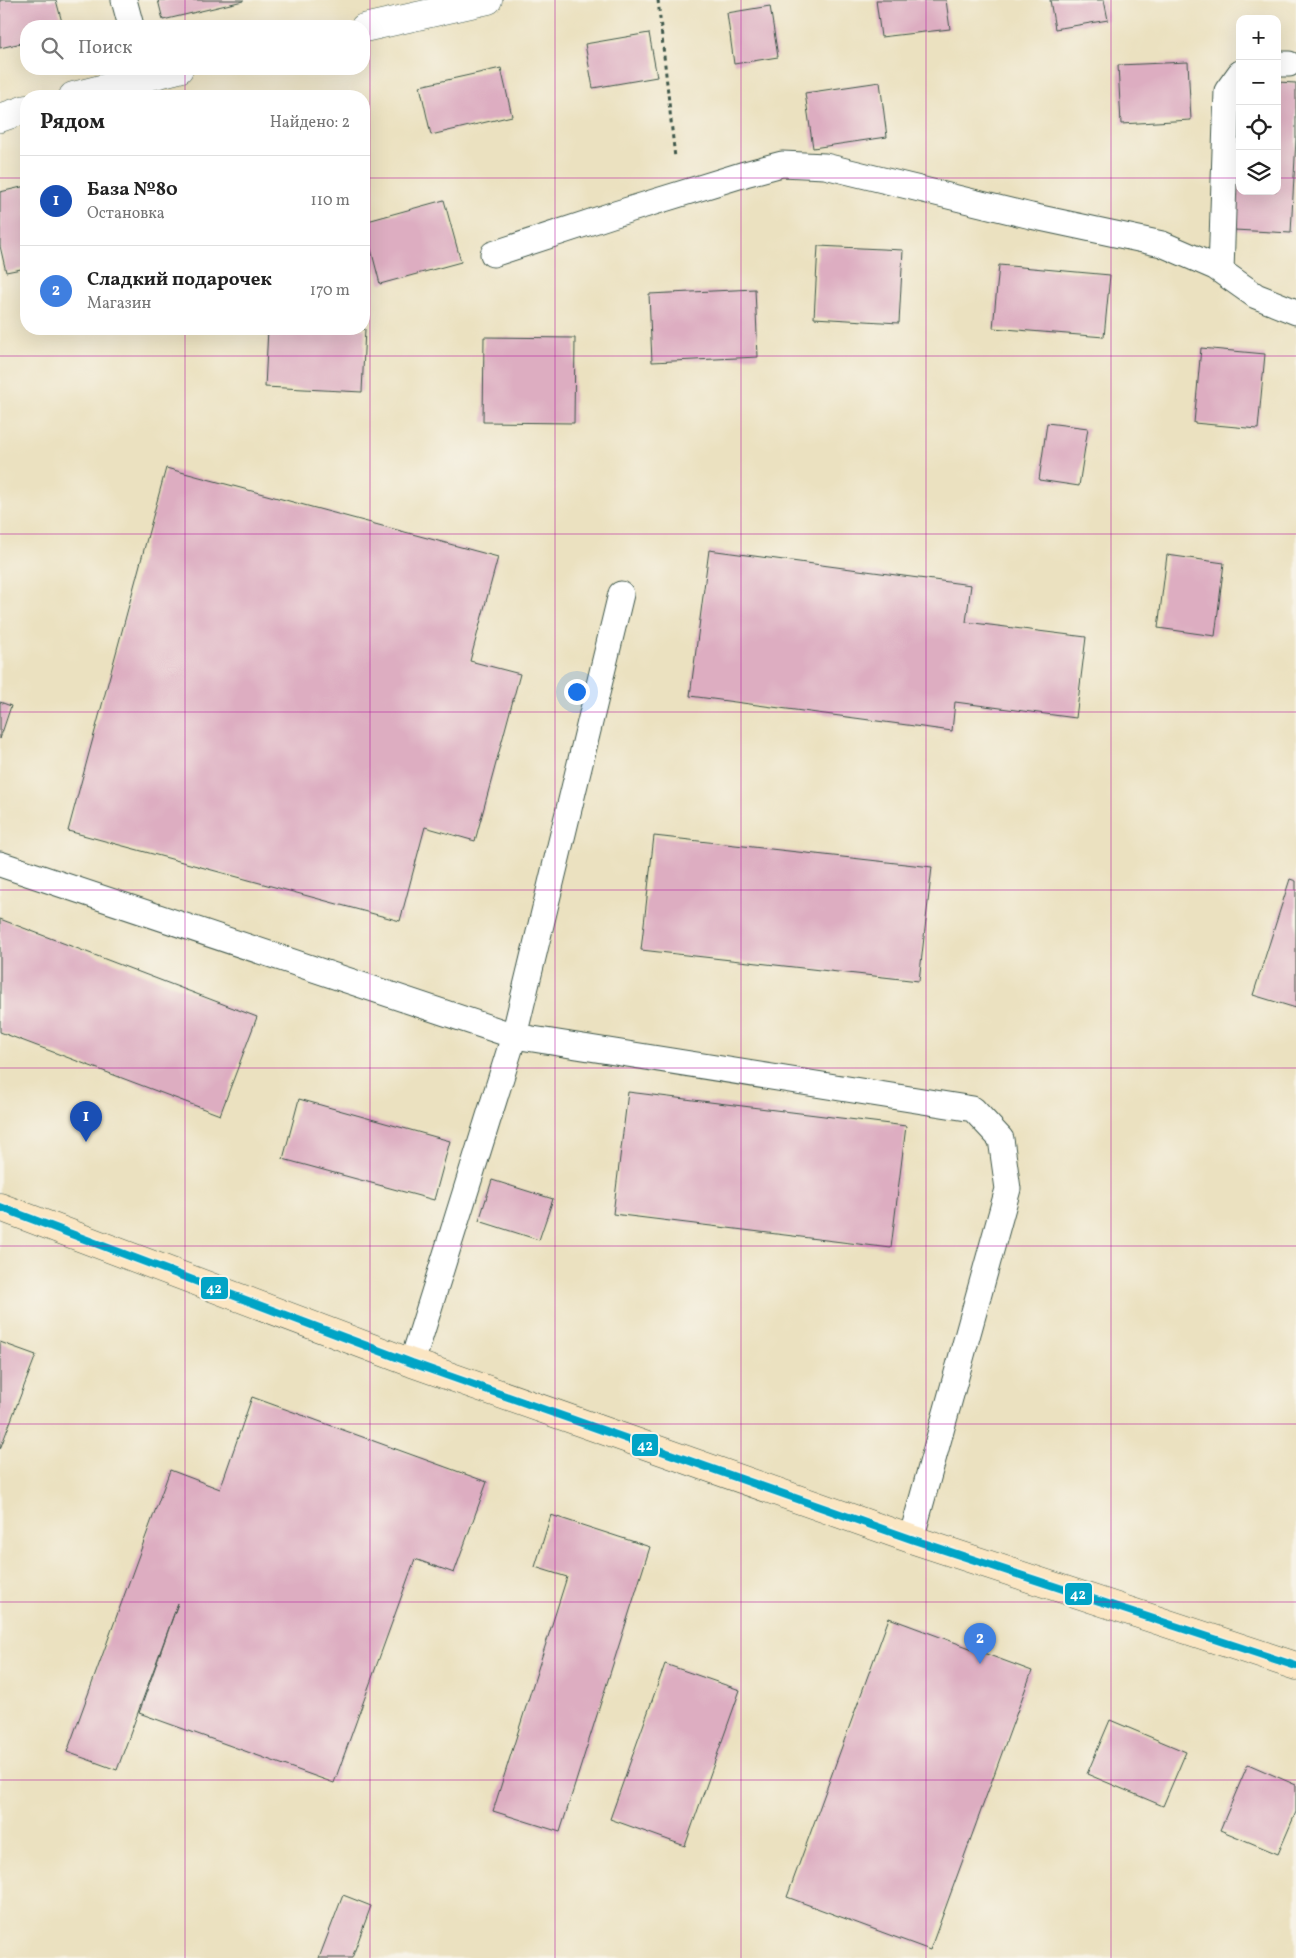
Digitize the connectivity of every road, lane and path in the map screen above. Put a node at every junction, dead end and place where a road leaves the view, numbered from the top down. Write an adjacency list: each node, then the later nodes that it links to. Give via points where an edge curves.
1 (124, 0): 4 (lane)
2 (488, 0): 5 (street)
3 (658, 0): 11 (path)
4 (129, 20)
5 (370, 27)
6 (136, 75): 8 (street)
7 (1236, 79): 13 (lane, via 1227,91)
8 (91, 90)
9 (20, 111): 10 (street)
10 (0, 118)
11 (679, 194): 12 (lane); 13 (lane, via 782,164 825,166 1162,244)
12 (493, 254)
13 (1221, 271): 14 (lane, via 1256,296)
14 (1296, 312)
15 (621, 594): 17 (lane)
16 (0, 864): 17 (lane)
17 (514, 1036): 19 (lane); 20 (lane, via 973,1109 1001,1139 1008,1189)
18 (0, 1207): 19 (main road)
19 (412, 1363): 20 (main road)
20 (911, 1539): 21 (main road)
21 (1296, 1666)

